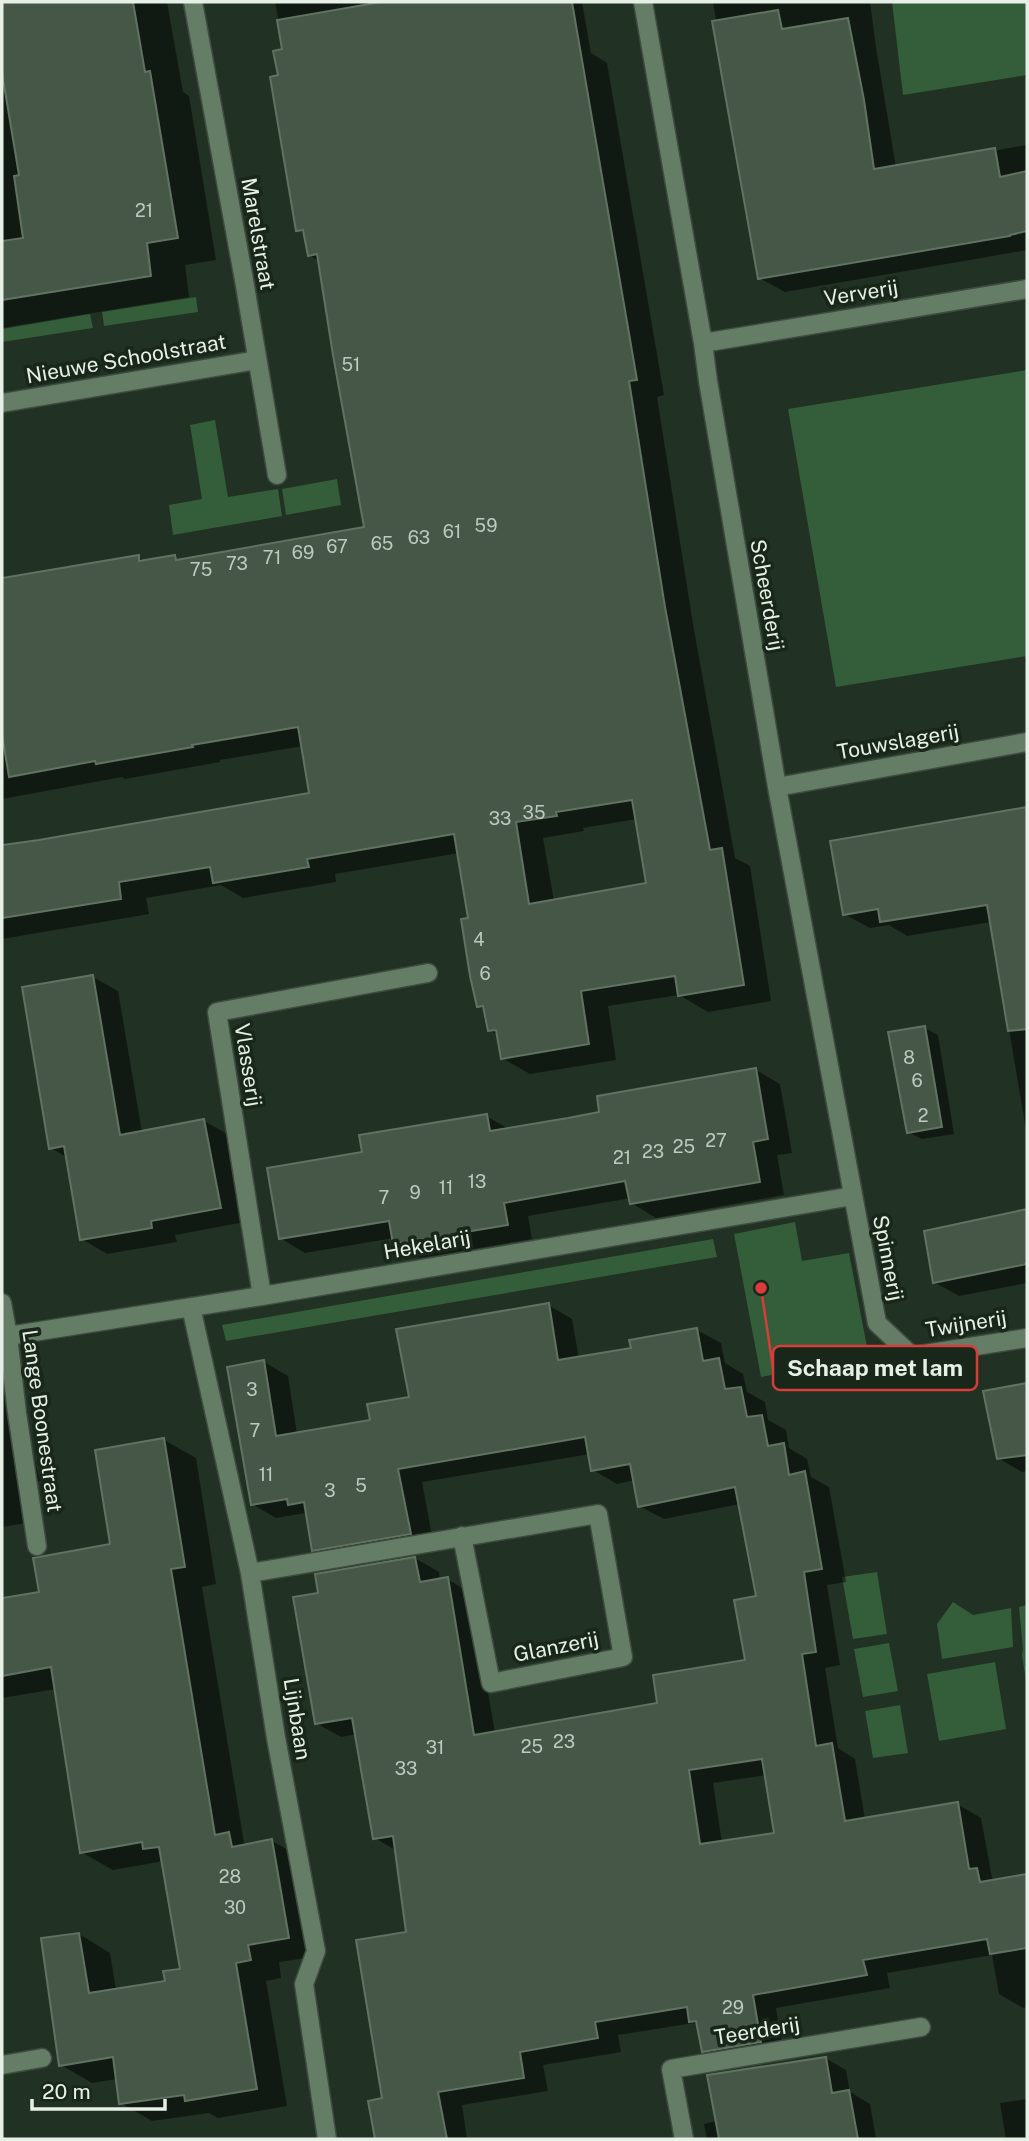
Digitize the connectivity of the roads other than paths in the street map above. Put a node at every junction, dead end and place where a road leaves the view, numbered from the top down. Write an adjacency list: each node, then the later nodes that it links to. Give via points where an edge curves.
1 (193, 2): 5 (street, Marelstraat)
2 (643, 2): 4 (street, Scheerderij)
3 (1027, 289): 4 (street, Ververij)
4 (703, 343): 9 (street, Scheerderij)
5 (257, 360): 6 (street, Nieuwe Schoolstraat); 7 (street, Marelstraat)
6 (2, 403)
7 (277, 475)
8 (1027, 742): 9 (street, Touwslagerij)
9 (777, 787): 11 (street, Scheerderij)
10 (428, 973): 12 (street, Vlasserij, via 217,1012)
11 (853, 1196): 12 (street, Hekelarij); 17 (street, Spinnerij, via 877,1323)
12 (262, 1296): 14 (street, Hekelarij)
13 (2, 1303): 15 (street, Lange Boonestraat)
14 (191, 1307): 15 (street, Hekelarij); 21 (street, Lijnbaan)
15 (9, 1336): 18 (street, Lange Boonestraat)
16 (1027, 1338): 17 (street, Twijnerij)
17 (912, 1356)
18 (9, 1414): 20 (street, Lange Boonestraat)
19 (462, 1536): 19 (street, Glanzerij, via 598,1514 623,1657 491,1683); 21 (street, Glanzerij)
20 (37, 1546)
21 (250, 1573): 25 (street, Lijnbaan, via 316,1951 304,1984)
22 (921, 2027): 26 (street, Teerderij, via 671,2069)
23 (42, 2058): 24 (street)
24 (2, 2065)
25 (327, 2139)
26 (684, 2139)

